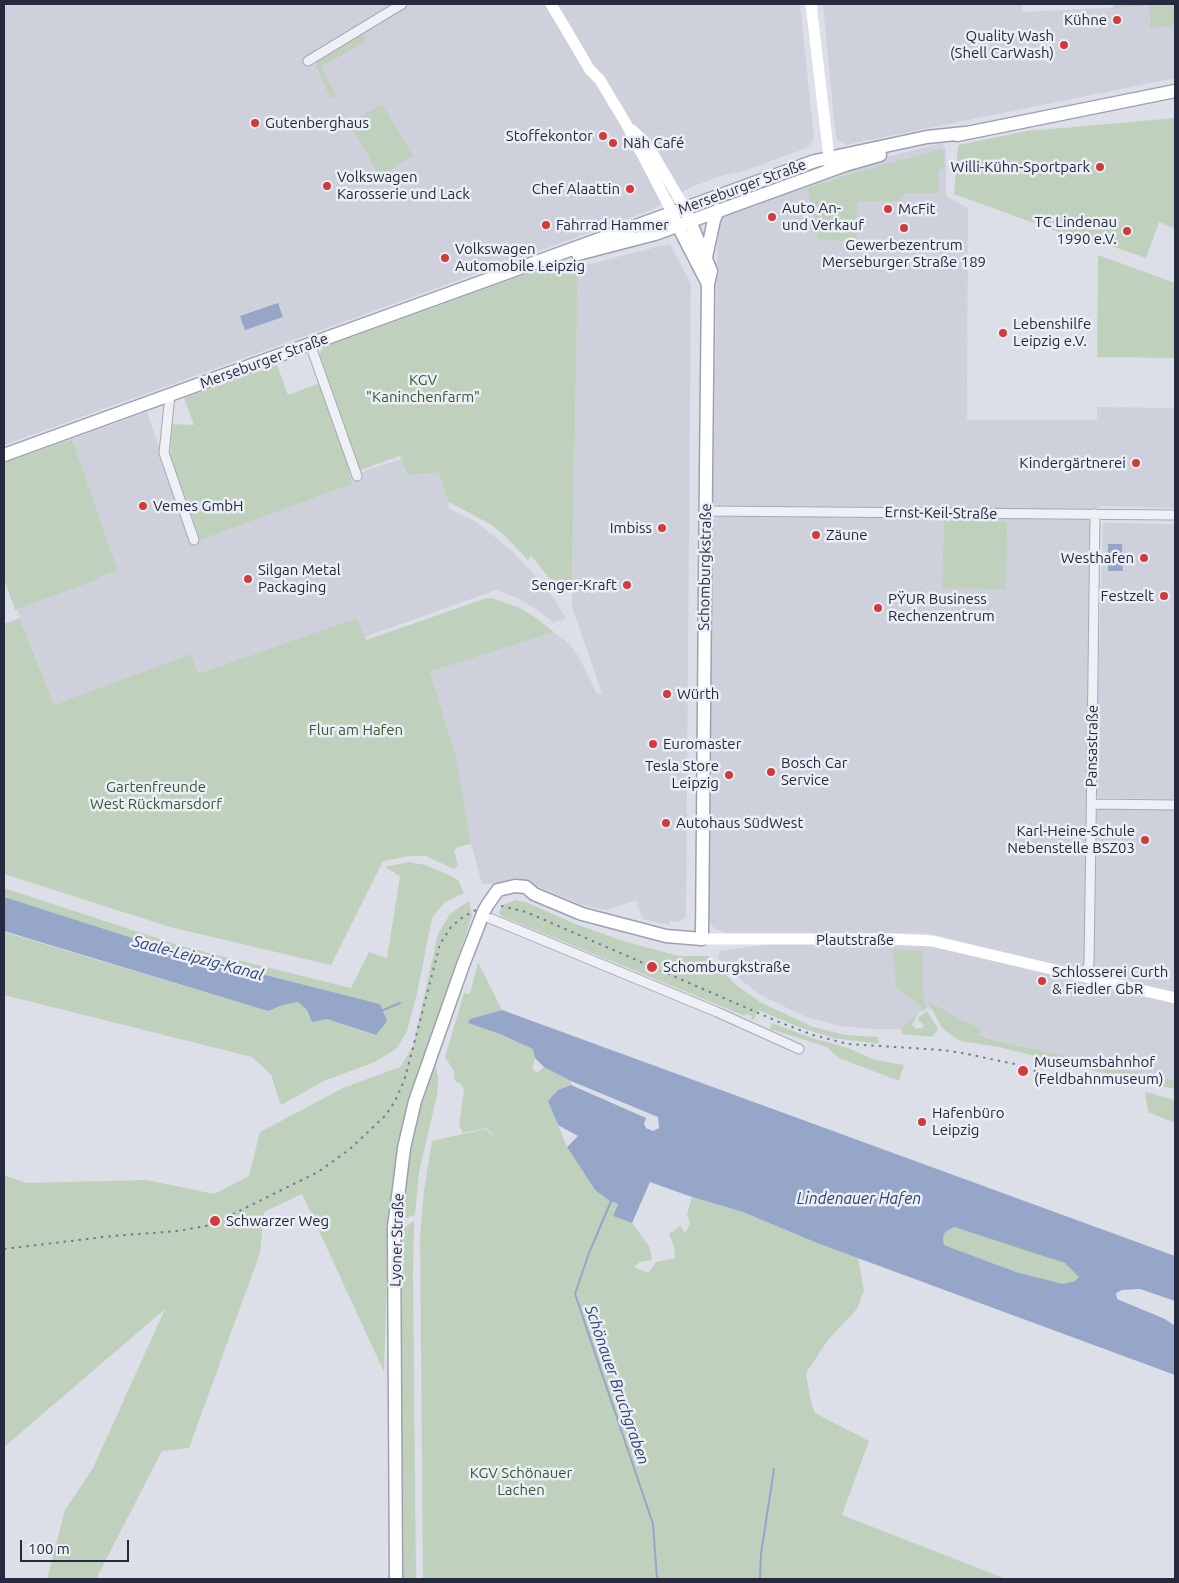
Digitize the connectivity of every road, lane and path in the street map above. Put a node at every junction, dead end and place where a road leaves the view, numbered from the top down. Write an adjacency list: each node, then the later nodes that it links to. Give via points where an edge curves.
1 (402, 4): 4 (street)
2 (551, 4): 6 (main road)
3 (812, 4): 7 (main road)
4 (308, 61)
5 (1175, 91): 7 (main road, Merseburger Straße, via 965,133 927,137)
6 (628, 127): 8 (main road, via 650,149); 10 (main road)
7 (830, 164): 8 (main road, Merseburger Straße, via 815,161); 9 (main road, Merseburger Straße)
8 (684, 207): 10 (main road, Merseburger Straße); 11 (main road, Schomburgkstraße)
9 (718, 210): 11 (main road, Merseburger Straße); 13 (main road)
10 (672, 212): 12 (main road, Schomburgkstraße); 14 (main road, Merseburger Straße)
11 (690, 221): 12 (main road, Merseburger Straße); 13 (main road, Schomburgkstraße)
12 (678, 226): 14 (main road, Merseburger Straße); 15 (main road, Schomburgkstraße)
13 (706, 257): 15 (main road, Schomburgkstraße, via 711,271)
14 (524, 266): 16 (main road, Merseburger Straße)
15 (708, 284): 20 (main road, Schomburgkstraße)
16 (310, 344): 17 (main road, Merseburger Straße); 19 (street)
17 (170, 394): 18 (main road, Merseburger Straße); 23 (street, via 164,453)
18 (4, 454)
19 (357, 476)
20 (706, 511): 21 (street, Ernst-Keil-Straße); 27 (main road, Schomburgkstraße)
21 (1095, 514): 22 (street, Ernst-Keil-Straße); 24 (street, Pansastraße)
22 (1175, 515)
23 (194, 540)
24 (1092, 804): 25 (street); 28 (street, Pansastraße, via 1089,964)
25 (1175, 805)
26 (486, 908): 27 (main road, Plautstraße, via 498,890 506,886 526,887 534,894 582,914 672,937); 30 (street); 31 (main road, Lyoner Straße, via 415,1101 404,1148 394,1226)
27 (702, 940): 28 (main road, Plautstraße, via 932,941)
28 (1086, 977): 29 (main road, Plautstraße)
29 (1175, 998)
30 (799, 1049)
31 (396, 1579)

